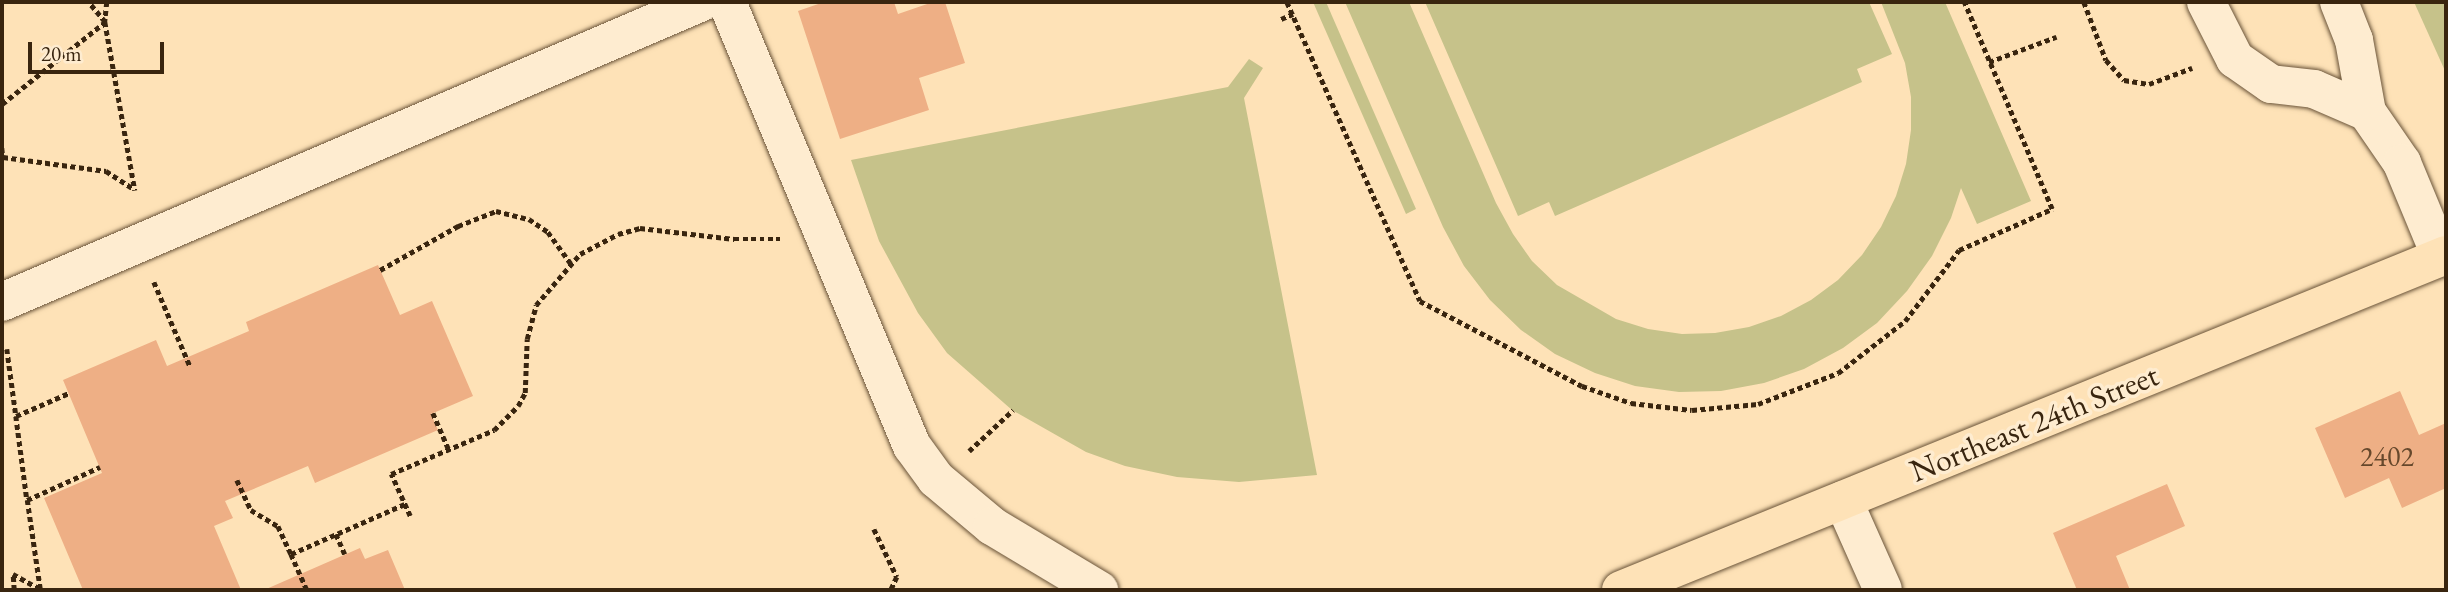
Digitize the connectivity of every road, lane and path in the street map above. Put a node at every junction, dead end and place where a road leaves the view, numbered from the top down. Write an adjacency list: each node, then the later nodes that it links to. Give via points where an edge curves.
1 (88, 2): 12 (path)
2 (107, 2): 12 (path)
3 (702, 2): 24 (street)
4 (727, 2): 46 (street, via 912,446 936,479 992,526)
5 (1287, 2): 10 (path)
6 (1964, 2): 15 (path)
7 (2084, 2): 14 (path, via 2106,60 2124,80 2149,84)
8 (2206, 2): 14 (street)
9 (2339, 2): 17 (street, via 2354,40)
10 (1293, 14): 11 (path); 15 (path, via 1420,301 1582,386 1608,397 1661,408 1758,404 1838,373 1905,321 1959,250 2052,209)
11 (1281, 19)
12 (105, 22): 16 (path); 18 (path, via 135,190 106,171 3,157)
13 (2056, 37): 15 (path)
14 (2232, 52): 17 (street, via 2235,59 2271,84 2314,89)
15 (1989, 62)
16 (2, 104)
17 (2367, 112): 20 (street, via 2402,163)
18 (2, 148)
19 (788, 238): 21 (path, via 757,241 640,228 618,234 580,254)
20 (2444, 256): 36 (main road, Northeast 24th Street)
21 (571, 264): 22 (path, via 548,232 529,219 496,211 458,226); 31 (path, via 536,305 527,339 524,393 518,406 494,430)
22 (380, 270)
23 (150, 272): 26 (path)
24 (2, 302)
25 (7, 349): 30 (path)
26 (190, 366)
27 (69, 393): 30 (path)
28 (1013, 410): 32 (path)
29 (433, 413): 31 (path)
30 (16, 416): 35 (path)
31 (449, 450): 37 (path, via 391,474)
32 (962, 455)
33 (100, 467): 35 (path)
34 (237, 480): 41 (path, via 251,510 278,526)
35 (27, 500): 43 (path, via 40,589 13,573)
36 (1843, 500): 47 (main road, Northeast 24th Street); 48 (street)
37 (405, 504): 38 (path); 40 (path)
38 (410, 516)
39 (874, 529): 45 (path, via 897,577)
40 (336, 534): 41 (path); 42 (path)
41 (291, 554): 44 (path)
42 (345, 554)
43 (14, 590)
44 (307, 590)
45 (891, 590)
46 (1100, 590)
47 (1622, 590)
48 (1882, 590)

